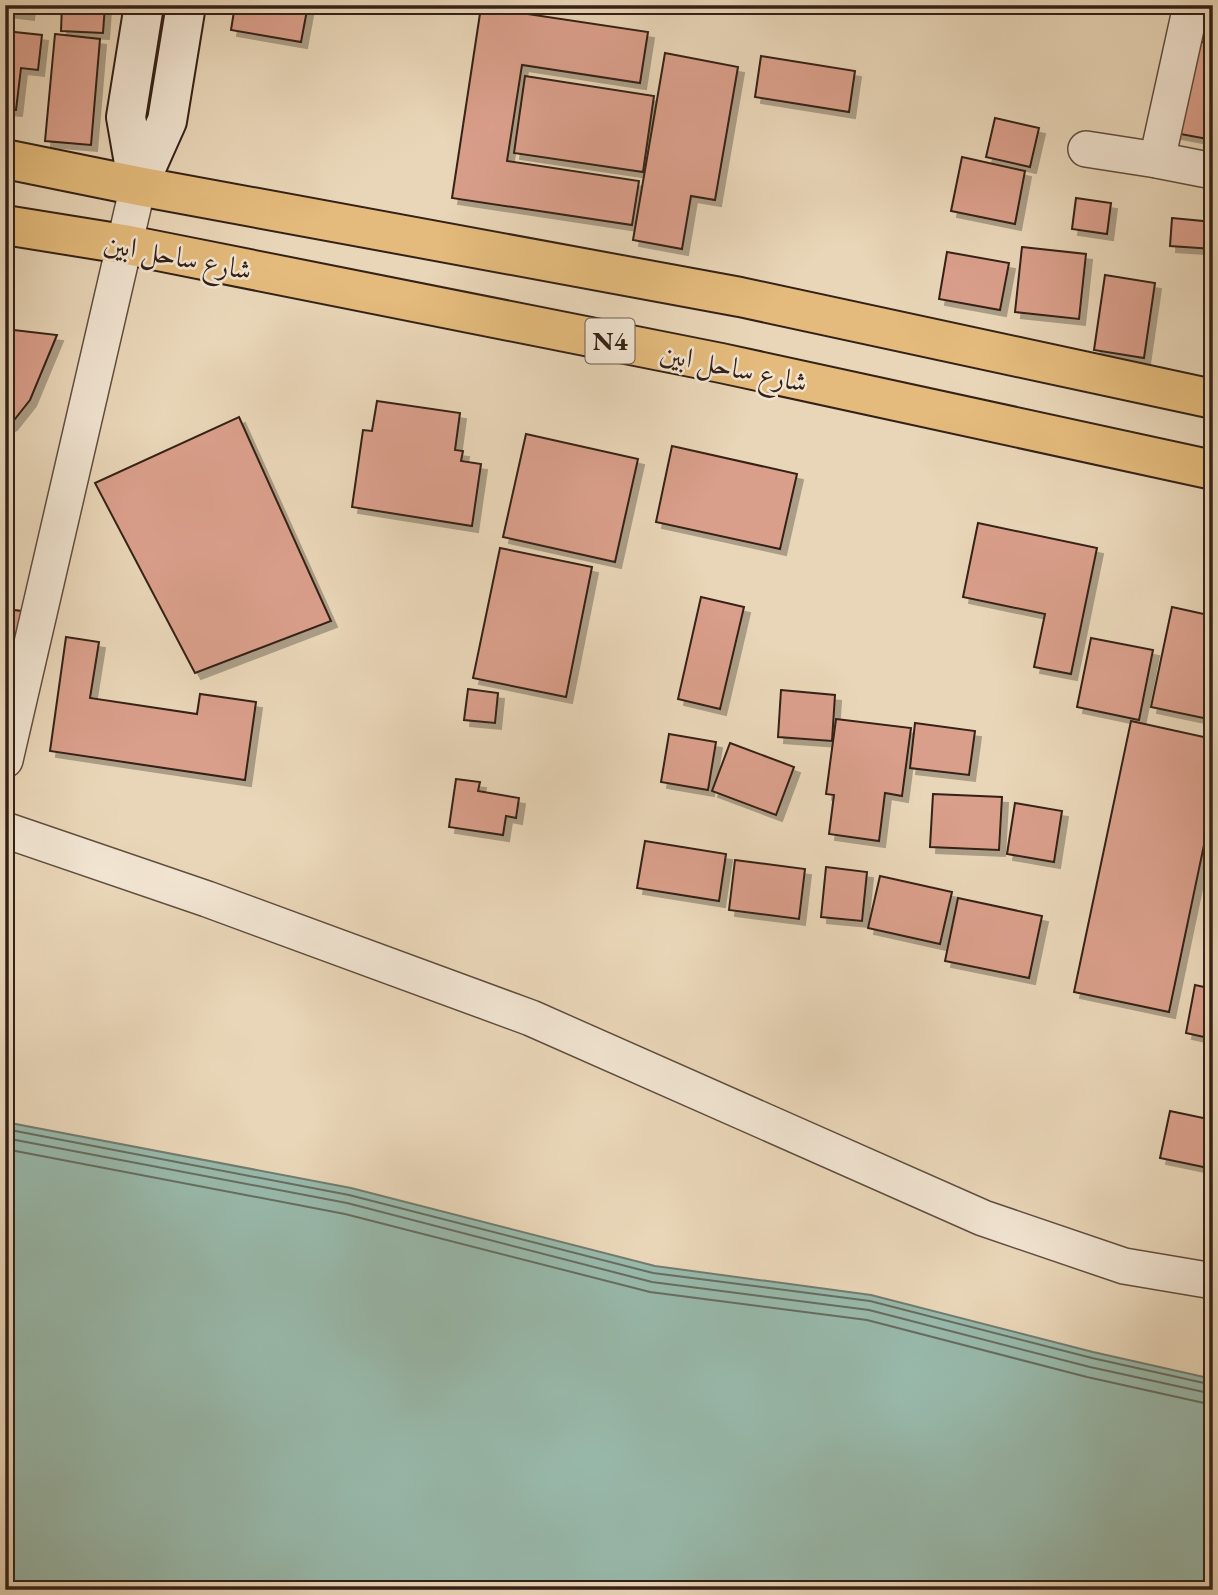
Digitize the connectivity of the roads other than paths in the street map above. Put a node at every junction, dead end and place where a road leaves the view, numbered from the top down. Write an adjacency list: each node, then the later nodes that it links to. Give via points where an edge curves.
1 (144, 5): 8 (main road, via 126,117)
2 (186, 5): 8 (main road, via 167,121)
3 (1191, 6): 6 (street)
4 (1086, 149): 6 (street)
5 (5, 159): 8 (highway, N4)
6 (1157, 160): 7 (street)
7 (1213, 171)
8 (138, 186): 10 (street); 11 (highway, N4, via 740,297)
9 (5, 225): 10 (highway, شارع ساحل ابين / N4)
10 (124, 244): 12 (highway, شارع ساحل ابين / N4, via 721,363); 13 (street)
11 (1213, 399)
12 (1213, 470)
13 (5, 761)
14 (5, 830): 15 (street, via 531,1017 983,1218 1125,1266)
15 (1213, 1281)

